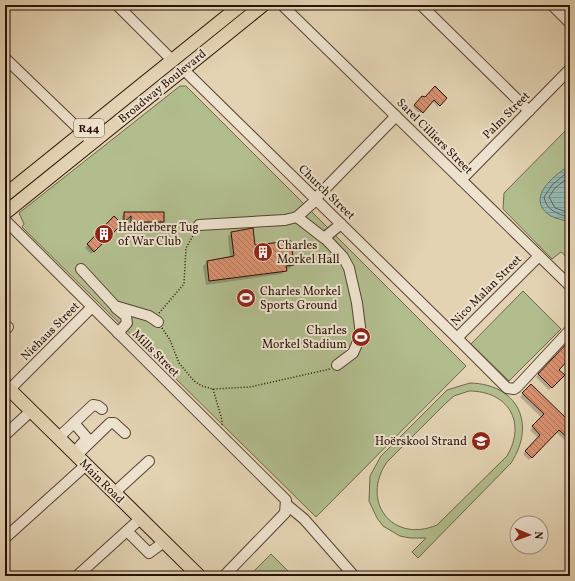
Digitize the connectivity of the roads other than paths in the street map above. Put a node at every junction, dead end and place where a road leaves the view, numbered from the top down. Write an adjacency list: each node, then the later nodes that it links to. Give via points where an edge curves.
1 (117, 5): 9 (street)
2 (241, 5): 9 (main road, Broadway Boulevard / R44)
3 (263, 5): 10 (main road, Broadway Boulevard / R44)
4 (282, 5): 13 (street, Sarel Cilliers Street)
5 (421, 5): 12 (street)
6 (552, 5): 7 (street)
7 (570, 23)
8 (5, 58): 14 (street)
9 (173, 61): 14 (main road, Broadway Boulevard / R44)
10 (183, 69): 14 (main road, Broadway Boulevard / R44); 17 (street, Church Street)
11 (570, 69): 12 (street, Palm Street)
12 (529, 111): 15 (street, Palm Street)
13 (396, 116): 15 (street, Sarel Cilliers Street); 17 (street)
14 (87, 138): 16 (main road, Broadway Boulevard / R44); 18 (main road, Broadway Boulevard / R44)
15 (461, 180): 24 (street, Sarel Cilliers Street)
16 (5, 195)
17 (316, 199): 19 (street); 21 (street, Church Street)
18 (5, 213)
19 (297, 217): 22 (street); 23 (street)
20 (5, 220): 28 (street, Mills Street)
21 (341, 224): 23 (street); 32 (street, Church Street)
22 (199, 226)
23 (325, 238): 33 (street, via 343,257 349,268 361,335 353,353)
24 (540, 256): 26 (street, Sarel Cilliers Street); 32 (street, Nico Malan Street)
25 (81, 270): 27 (street)
26 (570, 286)
27 (115, 306): 29 (street, via 148,316); 31 (street, via 126,316 127,323)
28 (92, 307): 31 (street, Mills Street); 34 (street, Niehaus Street)
29 (158, 322)
30 (570, 330): 32 (street, Church Street, via 517,387 510,389)
31 (118, 333): 45 (street, Mills Street, via 284,496)
32 (454, 336)
33 (337, 366)
34 (7, 387): 36 (main road, Main Road)
35 (102, 409): 37 (street, via 93,405)
36 (31, 411): 39 (street); 40 (main road, Main Road)
37 (74, 423): 40 (street); 41 (street, via 87,439)
38 (125, 433): 41 (street, via 114,423 110,423)
39 (5, 435)
40 (58, 438): 41 (main road, Main Road)
41 (75, 454): 43 (main road, Main Road)
42 (149, 461): 44 (street)
43 (86, 465): 44 (main road, Main Road); 48 (street)
44 (114, 493): 46 (main road, Main Road)
45 (287, 505): 52 (street, via 285,513); 53 (street, Mills Street, via 304,519)
46 (140, 519): 47 (street); 49 (main road, Main Road)
47 (127, 531): 49 (street, via 149,553); 51 (street)
48 (5, 538)
49 (164, 542): 50 (main road, Main Road)
50 (195, 575)
51 (77, 576)
52 (224, 576)
53 (354, 576)

